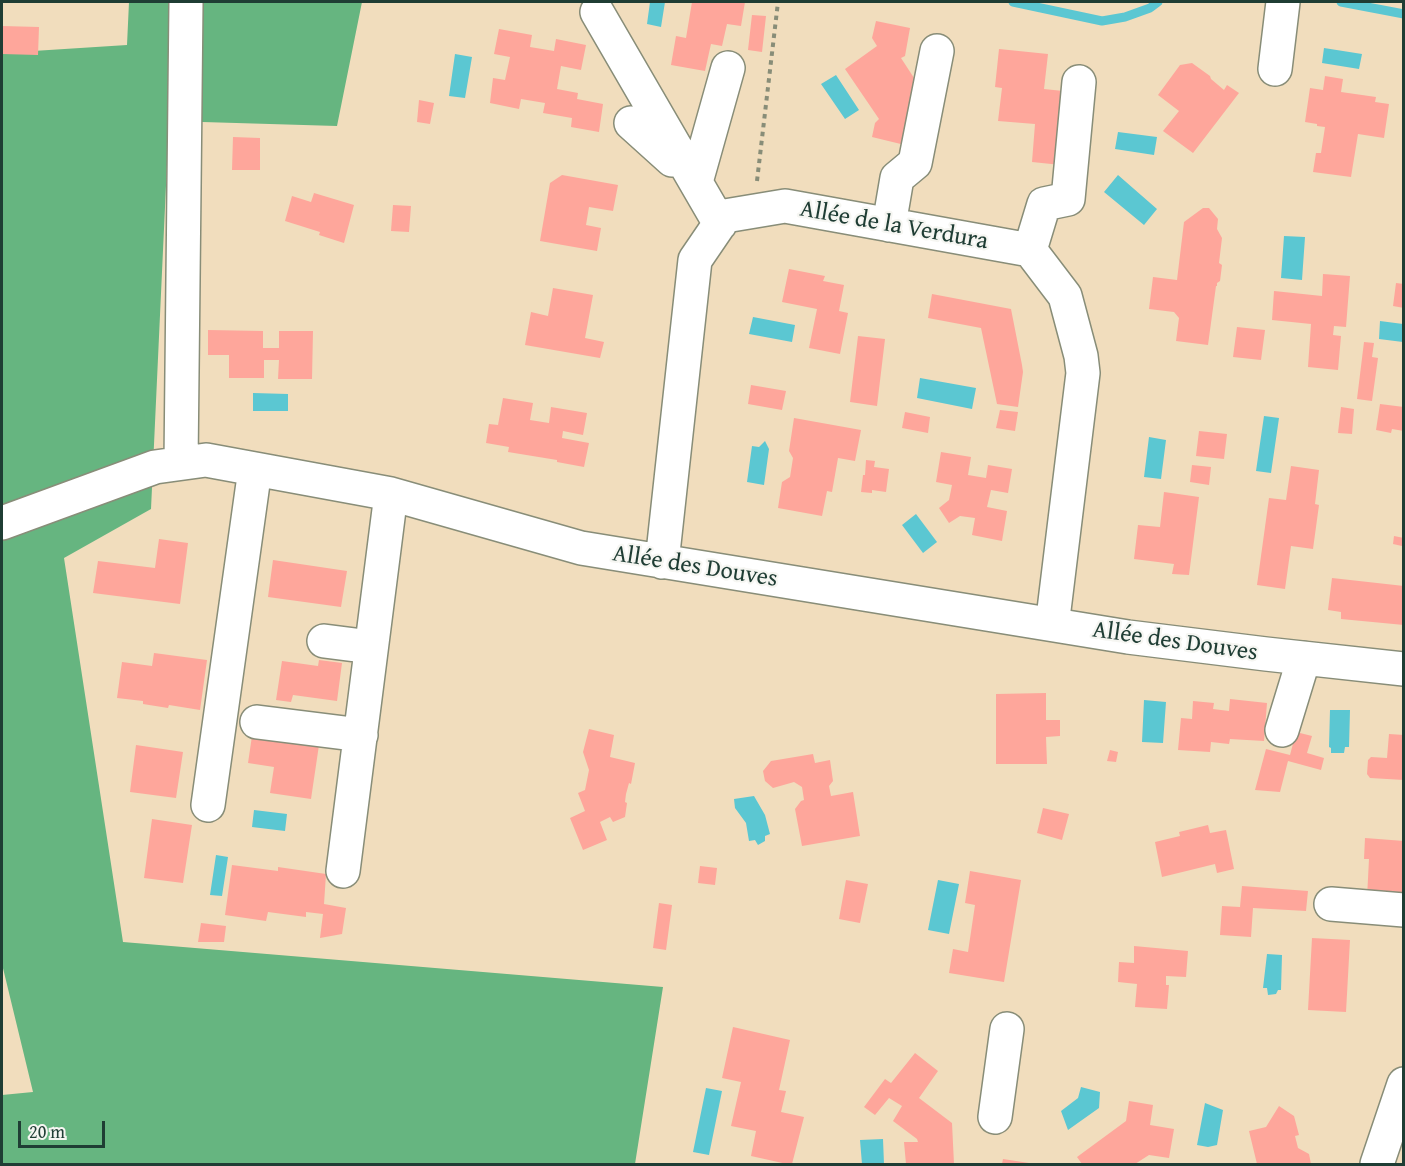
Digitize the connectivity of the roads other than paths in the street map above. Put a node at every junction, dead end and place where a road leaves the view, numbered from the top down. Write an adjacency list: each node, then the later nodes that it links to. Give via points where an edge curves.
1 (186, 2): 13 (street)
2 (1283, 2): 6 (street)
3 (597, 12): 9 (street)
4 (937, 51): 11 (street, via 915,163 897,178)
5 (728, 68): 9 (street)
6 (1275, 69)
7 (1079, 82): 12 (street, via 1068,199 1044,204)
8 (631, 123): 9 (street)
9 (696, 182): 10 (street)
10 (720, 224): 11 (street, Allée de la Verdura, via 725,216 785,206); 17 (street, via 696,260)
11 (890, 225): 12 (street, Allée de la Verdura)
12 (1030, 250): 18 (street, via 1065,296 1083,373 1054,610)
13 (181, 463): 14 (street, Allée des Douves, via 206,460); 16 (street, Allée des Douves, via 155,467)
14 (247, 467): 15 (street, Allée des Douves); 19 (street); 27 (street)
15 (391, 494): 17 (street, Allée des Douves, via 581,548); 21 (street)
16 (2, 523)
17 (662, 562): 18 (street, Allée des Douves)
18 (1049, 624): 22 (street, Allée des Douves)
19 (209, 636)
20 (324, 641): 21 (street)
21 (371, 647): 26 (street)
22 (1304, 658): 23 (street, Allée des Douves); 25 (street)
23 (1404, 669)
24 (257, 722): 26 (street)
25 (1282, 730)
26 (361, 735): 28 (street)
27 (208, 805)
28 (343, 871)
29 (1331, 903): 30 (street)
30 (1404, 910)
31 (1007, 1029): 33 (street)
32 (1404, 1084): 34 (street)
33 (995, 1117)
34 (1377, 1164)

